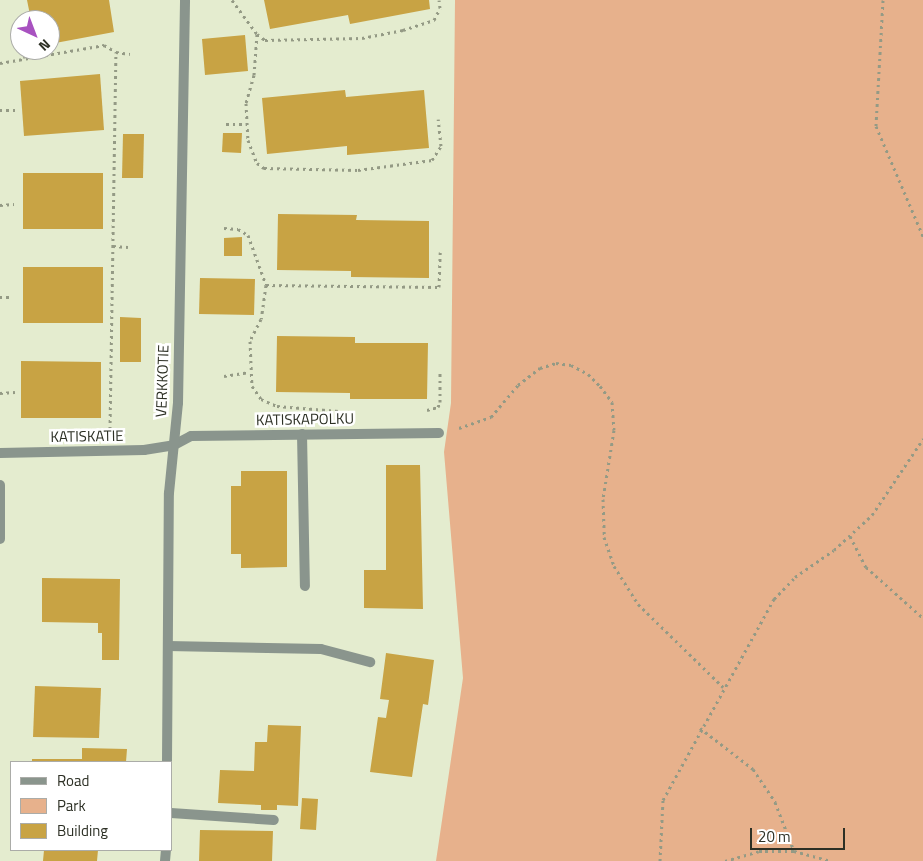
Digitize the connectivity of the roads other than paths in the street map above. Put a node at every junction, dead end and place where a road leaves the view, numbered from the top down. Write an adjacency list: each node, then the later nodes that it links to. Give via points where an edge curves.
1 (184, 0): 4 (street, VERKKOTIE, via 178,394)
2 (439, 433): 3 (street, KATISKAPOLKU)
3 (302, 434): 4 (street, KATISKAPOLKU, via 191,436); 9 (street)
4 (174, 445): 5 (street, KATISKATIE); 10 (street, VERKKOTIE, via 169,493)
5 (0, 453)
6 (0, 485): 7 (street)
7 (1, 508): 8 (street)
8 (0, 539)
9 (304, 586)
10 (168, 646): 11 (street, via 321,649); 12 (street, VERKKOTIE)
11 (370, 662)
12 (166, 761)
13 (172, 813): 14 (street)
14 (274, 820)

